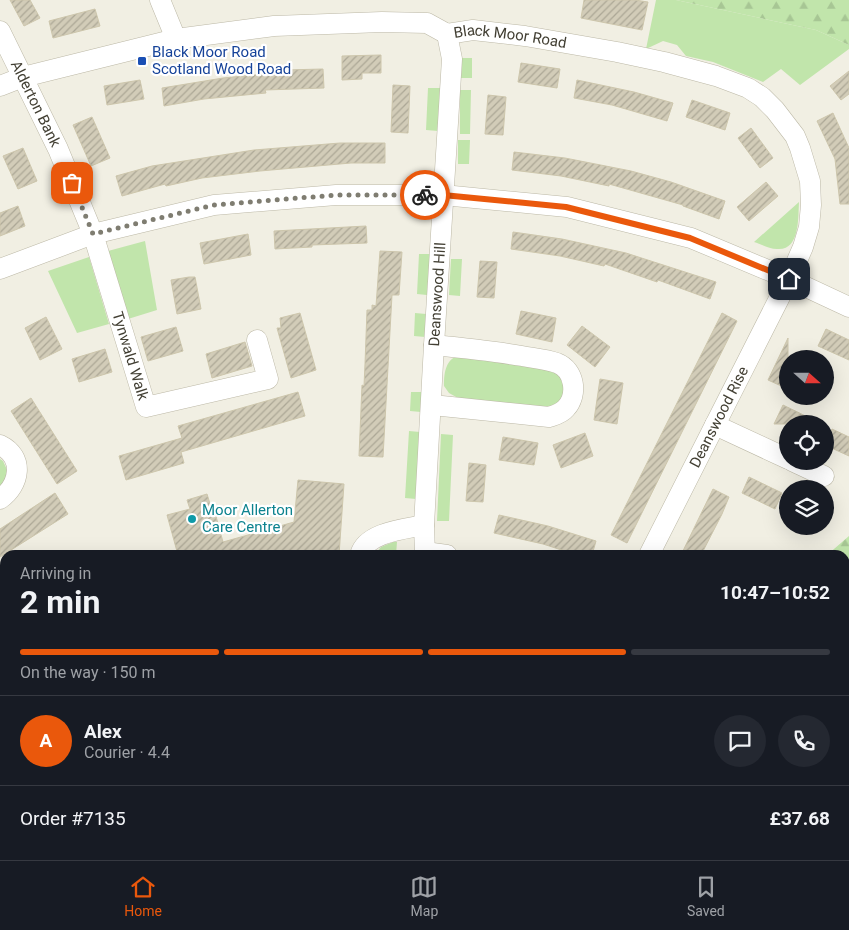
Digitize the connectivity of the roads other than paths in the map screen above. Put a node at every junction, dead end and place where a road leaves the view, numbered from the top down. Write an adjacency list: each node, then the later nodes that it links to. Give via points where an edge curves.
1 (160, 0): 4 (street)
2 (0, 31): 5 (street, Alderton Bank)
3 (446, 34): 4 (street, Black Moor Road, via 427,23 382,22 274,26); 7 (street, Deanswood Hill, via 452,59); 10 (street, Black Moor Road, via 473,30 617,52 725,79 762,97 795,136 810,182 809,226)
4 (176, 39): 5 (street, Black Moor Road)
5 (23, 77): 6 (street, Black Moor Road); 8 (street, Alderton Bank, via 58,149)
6 (0, 86)
7 (443, 195): 8 (street, via 336,195 214,205); 10 (street, via 566,207 690,238); 13 (street, Deanswood Hill)
8 (93, 234): 9 (street); 12 (street, Tynwald Walk, via 146,407 268,379)
9 (0, 269)
10 (789, 279): 11 (street); 15 (street, Deanswood Rise)
11 (849, 307)
12 (257, 340)
13 (434, 345): 14 (street, Deanswood Hill); 14 (street, via 558,363 570,376 573,393 565,409 549,417)
14 (432, 405): 21 (street, Deanswood Hill)
15 (715, 425): 17 (street); 24 (street, Deanswood Rise)
16 (0, 445): 20 (street, via 10,452 17,470 12,488)
17 (779, 455)
18 (811, 470): 19 (street)
19 (824, 476)
20 (0, 499)
21 (424, 524): 22 (street, via 379,534); 23 (street, Deanswood Hill)
22 (361, 550)
23 (425, 550)
24 (652, 550)

